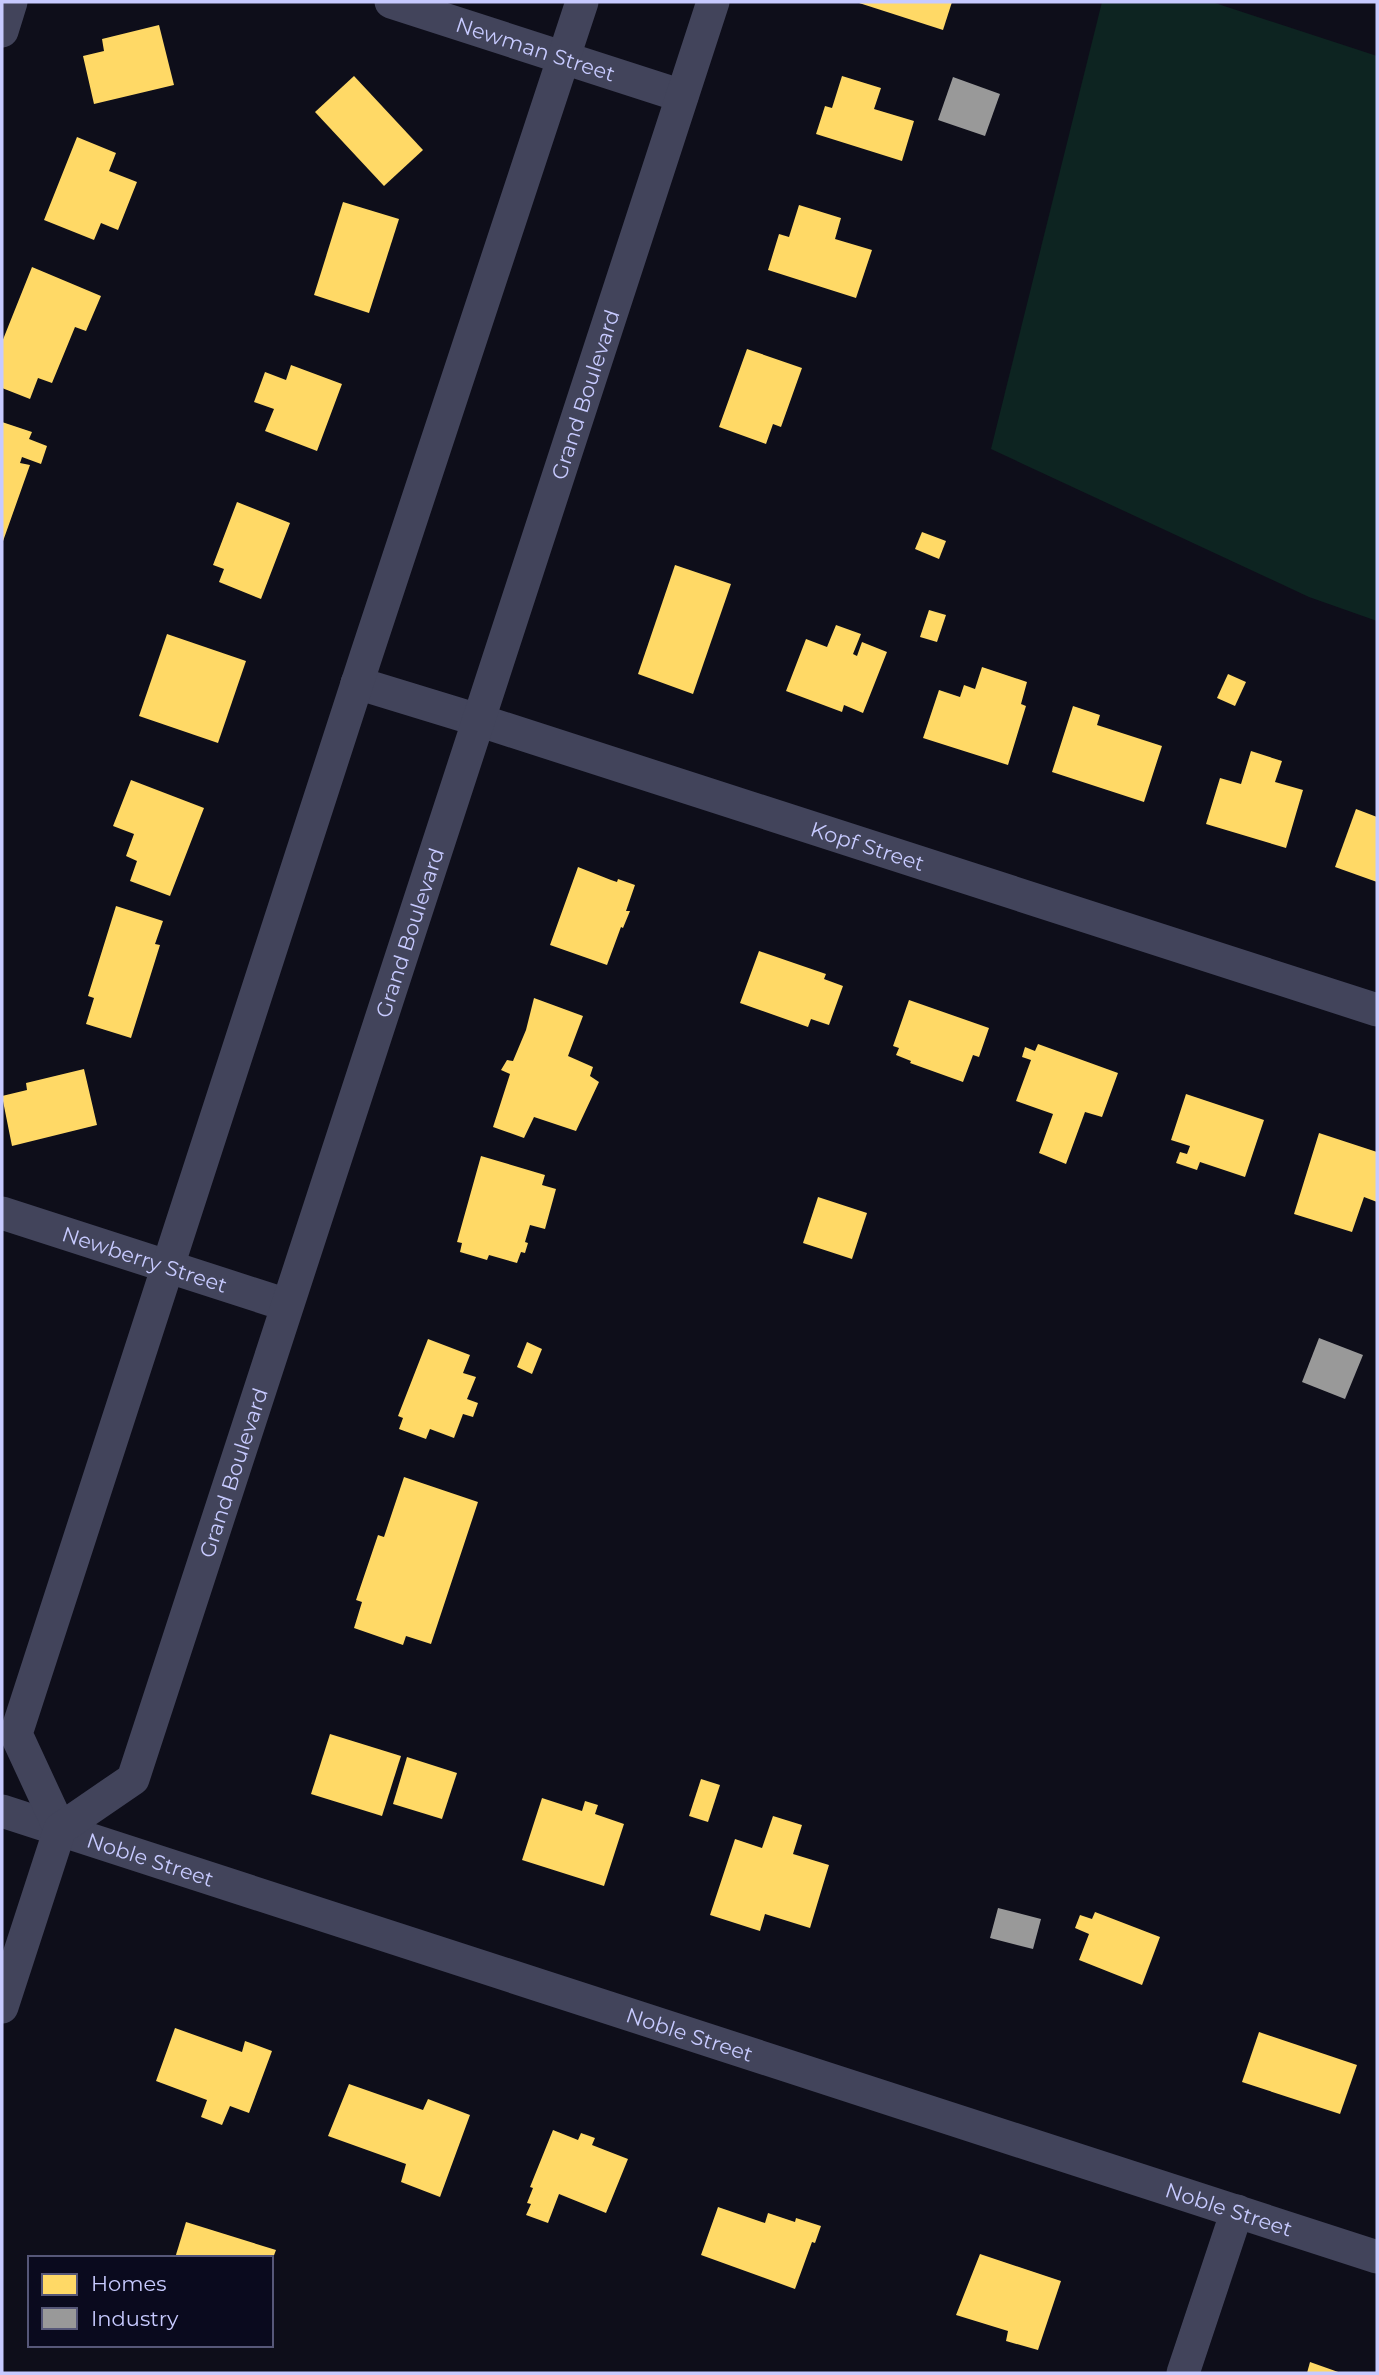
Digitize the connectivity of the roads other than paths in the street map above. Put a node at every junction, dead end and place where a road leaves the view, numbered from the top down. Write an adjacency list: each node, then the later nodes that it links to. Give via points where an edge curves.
1 (11, 2): 5 (street)
2 (391, 2): 6 (street, Newman Street)
3 (582, 2): 6 (street)
4 (713, 2): 7 (street, Grand Boulevard)
5 (2, 31)
6 (564, 57): 7 (street, Newman Street); 8 (street)
7 (682, 96): 9 (street, Grand Boulevard)
8 (358, 683): 9 (street, Kopf Street); 12 (street)
9 (478, 720): 10 (street, Kopf Street); 13 (street, Grand Boulevard)
10 (1377, 1010)
11 (2, 1213): 12 (street, Newberry Street)
12 (168, 1267): 13 (street, Newberry Street); 15 (street, via 16,1734)
13 (287, 1305): 15 (street, Grand Boulevard, via 133,1779)
14 (2, 1811): 15 (street, Noble Street)
15 (60, 1829): 16 (street); 17 (street, Noble Street)
16 (2, 2007)
17 (1237, 2211): 18 (street, Noble Street); 19 (street)
18 (1377, 2257)
19 (1183, 2373)

